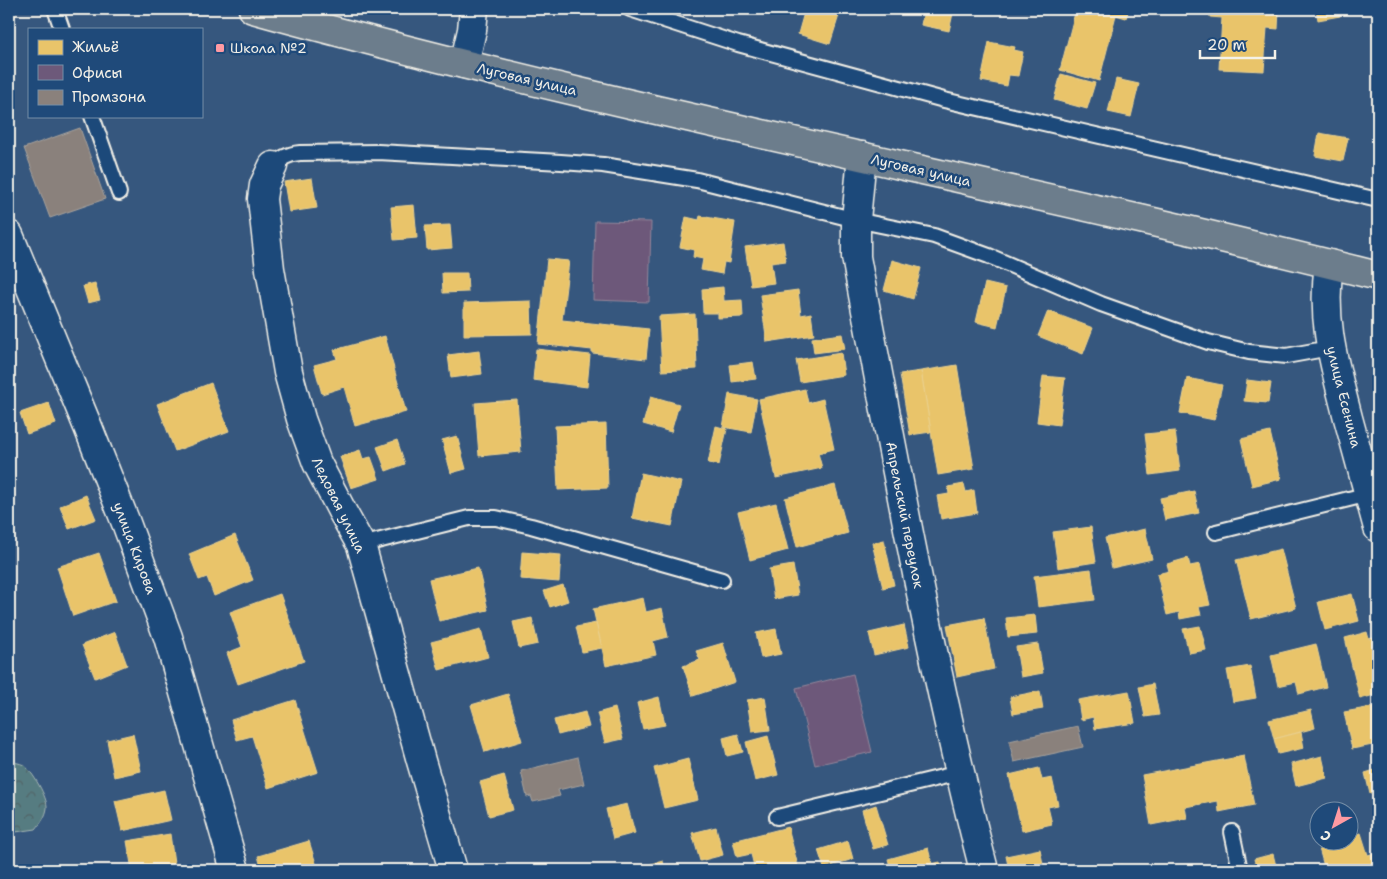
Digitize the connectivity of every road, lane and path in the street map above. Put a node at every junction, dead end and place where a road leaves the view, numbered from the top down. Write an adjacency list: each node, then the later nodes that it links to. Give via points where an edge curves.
1 (55, 9): 5 (lane)
2 (252, 9): 6 (main road, Луговая улица)
3 (474, 9): 6 (street, Луговая улица)
4 (630, 9): 11 (lane, via 738,44 944,100)
5 (62, 28)
6 (464, 64): 8 (main road, Луговая улица)
7 (93, 118): 10 (lane)
8 (862, 156): 12 (street, Апрельский переулок); 14 (main road, Луговая улица)
9 (272, 166): 12 (lane, via 290,154 300,152 378,152 603,165 697,180); 20 (street, Ледовая улица, via 262,199 288,372 317,463)
10 (119, 193)
11 (1378, 200)
12 (856, 220): 16 (lane, via 934,236 1101,304 1208,342 1249,352 1286,356); 22 (street, Апрельский переулок, via 856,257 863,295 920,594)
13 (9, 235): 25 (street, улица Кирова, via 98,453 168,637)
14 (1330, 264): 15 (main road, Луговая улица); 16 (street, улица Есенина, via 1325,304)
15 (1378, 276)
16 (1330, 348): 17 (street, улица Есенина)
17 (1369, 494): 18 (street, улица Есенина); 19 (lane)
18 (1378, 528)
19 (1216, 532)
20 (362, 545): 21 (lane, via 469,518 496,518); 26 (street, Ледовая улица)
21 (722, 580)
22 (959, 773): 23 (lane); 27 (street, Апрельский переулок)
23 (777, 817)
24 (1232, 832): 28 (lane)
25 (235, 870)
26 (453, 870)
27 (984, 870)
28 (1240, 870)

